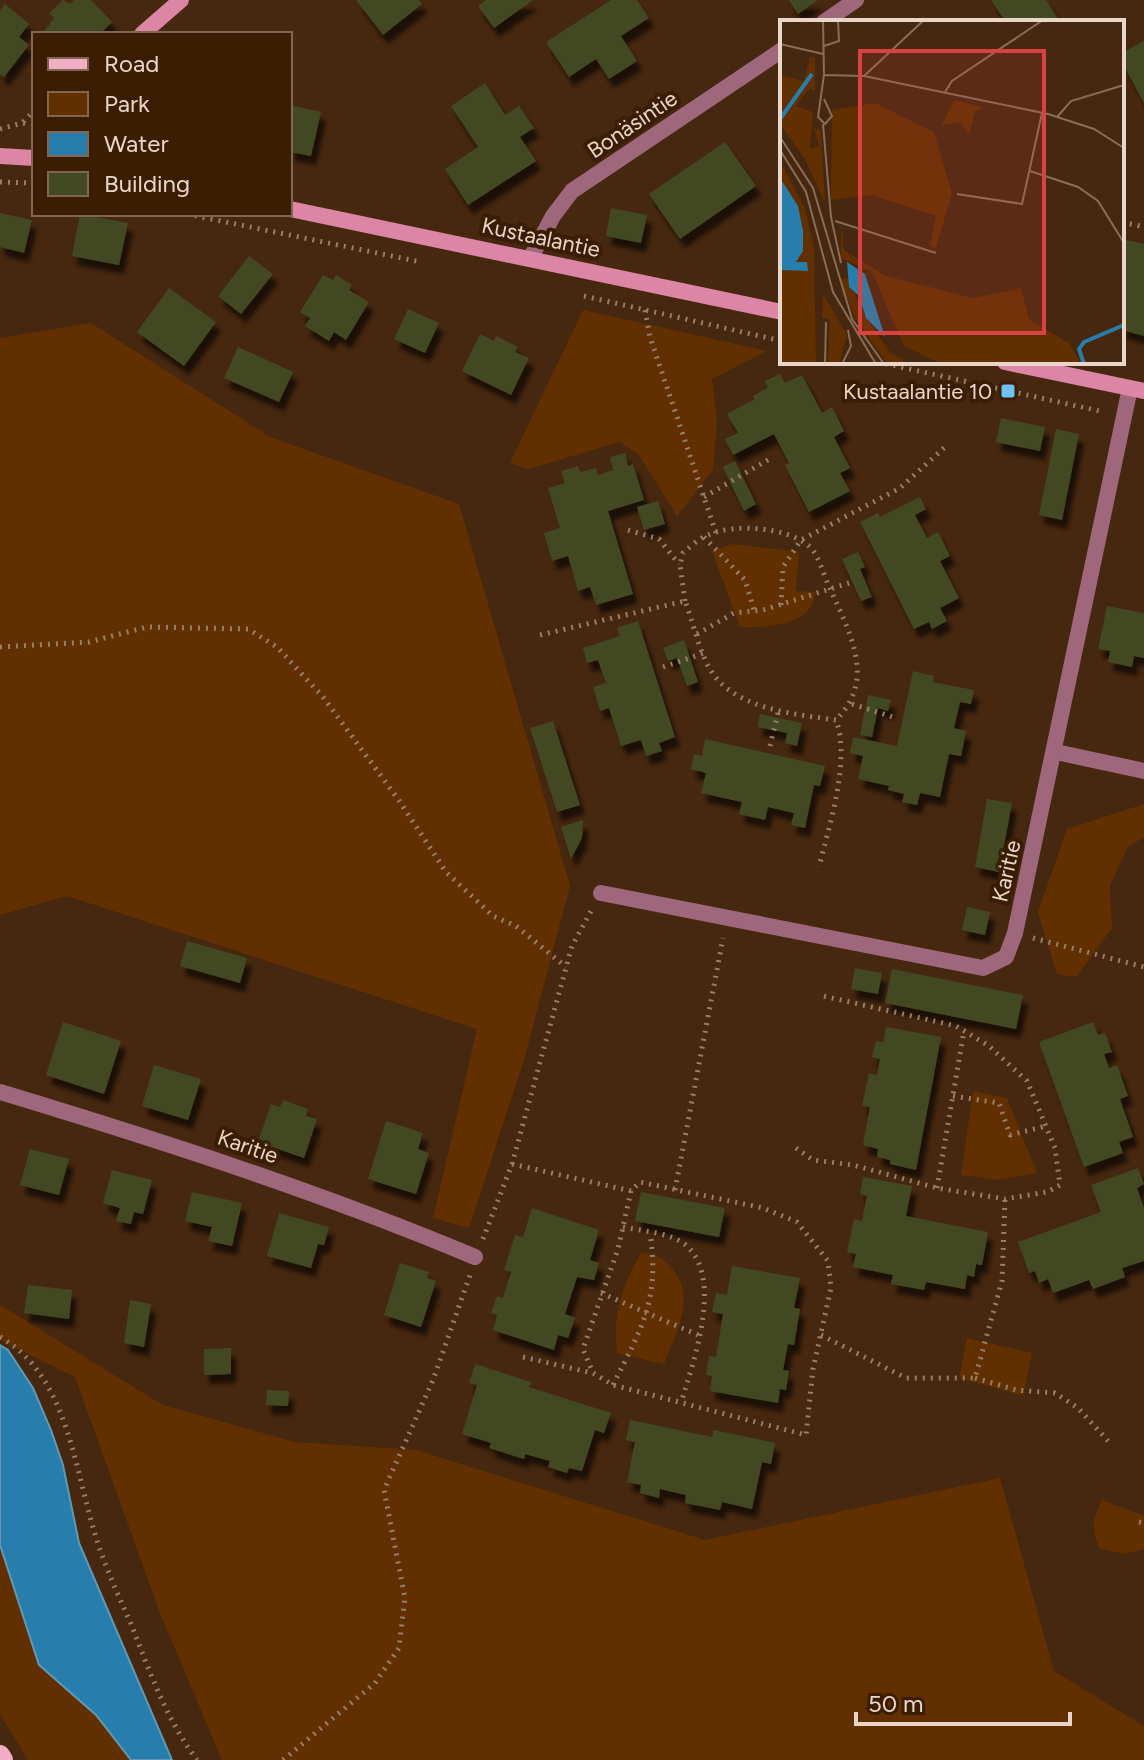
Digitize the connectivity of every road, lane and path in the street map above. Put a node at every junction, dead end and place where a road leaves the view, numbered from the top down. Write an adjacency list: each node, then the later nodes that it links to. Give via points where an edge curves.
1 (181, 0): 4 (main road)
2 (856, 0): 3 (street)
3 (827, 20)
4 (144, 32)
5 (780, 51): 18 (street, Bonäsintie, via 572,191)
6 (32, 113): 7 (path)
7 (22, 123): 8 (path); 9 (path)
8 (32, 125)
9 (0, 129)
10 (31, 153): 11 (main road)
11 (0, 156)
12 (0, 182): 13 (path)
13 (32, 183)
14 (292, 209): 18 (main road, Kustaalantie)
15 (197, 216): 19 (path)
16 (1124, 222): 17 (path)
17 (1144, 227)
18 (531, 257): 22 (main road, Kustaalantie)
19 (428, 263)
20 (573, 294): 21 (path)
21 (645, 310): 23 (path); 32 (path)
22 (780, 312)
23 (780, 341)
24 (887, 364): 27 (path)
25 (1014, 364): 26 (main road)
26 (1137, 390): 28 (street, Karitie)
27 (1098, 410): 28 (path); 29 (path)
28 (1126, 417): 53 (street, Karitie)
29 (1100, 420)
30 (945, 447): 36 (path, via 900,488)
31 (773, 457): 32 (path)
32 (704, 497): 34 (path)
33 (628, 530): 37 (path, via 659,539)
34 (716, 533): 35 (path); 36 (path, via 738,527)
35 (704, 537): 37 (path, via 683,553); 42 (path, via 745,580)
36 (801, 540): 39 (path, via 812,548); 41 (path, via 783,567)
37 (680, 565): 40 (path)
38 (849, 583): 39 (path)
39 (831, 590): 41 (path); 48 (path, via 859,670)
40 (685, 601): 43 (path); 44 (path)
41 (781, 605): 42 (path)
42 (754, 611): 43 (path, via 734,613)
43 (697, 634): 46 (path)
44 (540, 635)
45 (0, 647): 59 (path, via 89,642 147,627 248,629 277,647 323,697 446,872 493,916 516,926)
46 (704, 653): 47 (path); 49 (path, via 733,695)
47 (663, 667)
48 (852, 704): 50 (path); 51 (path)
49 (779, 709): 51 (path); 52 (path)
50 (896, 718)
51 (836, 720): 55 (path, via 841,759)
52 (770, 746)
53 (1056, 752): 54 (street); 58 (street, Karitie)
54 (1144, 771)
55 (819, 867)
56 (601, 893): 57 (street, Karitie); 59 (path)
57 (726, 917): 58 (street, Karitie, via 983,968 1006,957); 69 (path)
58 (1015, 933): 60 (path)
59 (566, 967): 67 (path)
60 (1144, 967)
61 (823, 996): 62 (path)
62 (964, 1031): 64 (path); 65 (path, via 1027,1081)
63 (0, 1092): 74 (street, Karitie, via 215,1157 367,1211)
64 (953, 1096): 65 (path, via 999,1103 1010,1135); 68 (path)
65 (1046, 1126): 71 (path, via 1060,1185)
66 (796, 1148): 68 (path, via 813,1160)
67 (512, 1164): 70 (path); 74 (path)
68 (937, 1188): 71 (path)
69 (675, 1190): 70 (path, via 640,1182); 78 (path, via 763,1208 797,1222 828,1261 831,1288)
70 (631, 1191): 72 (path)
71 (1005, 1199): 82 (path, via 1002,1281)
72 (623, 1227): 73 (path); 75 (path)
73 (650, 1233): 76 (path, via 655,1268); 77 (path, via 687,1245 701,1266 706,1294)
74 (475, 1257): 87 (path, via 433,1380 384,1490 405,1598 399,1648 375,1683)
75 (601, 1293): 76 (path); 81 (path, via 583,1349)
76 (648, 1313): 77 (path); 83 (path)
77 (698, 1335): 84 (path)
78 (821, 1335): 82 (path, via 906,1378); 84 (path, via 806,1435)
79 (0, 1337): 86 (path, via 20,1348 49,1383 94,1533 173,1727)
80 (523, 1357): 81 (path)
81 (593, 1373): 83 (path)
82 (975, 1378): 85 (path, via 1016,1390 1055,1393 1078,1408)
83 (613, 1385): 84 (path)
84 (681, 1403)
85 (1108, 1441)
86 (197, 1760)
87 (283, 1760)

